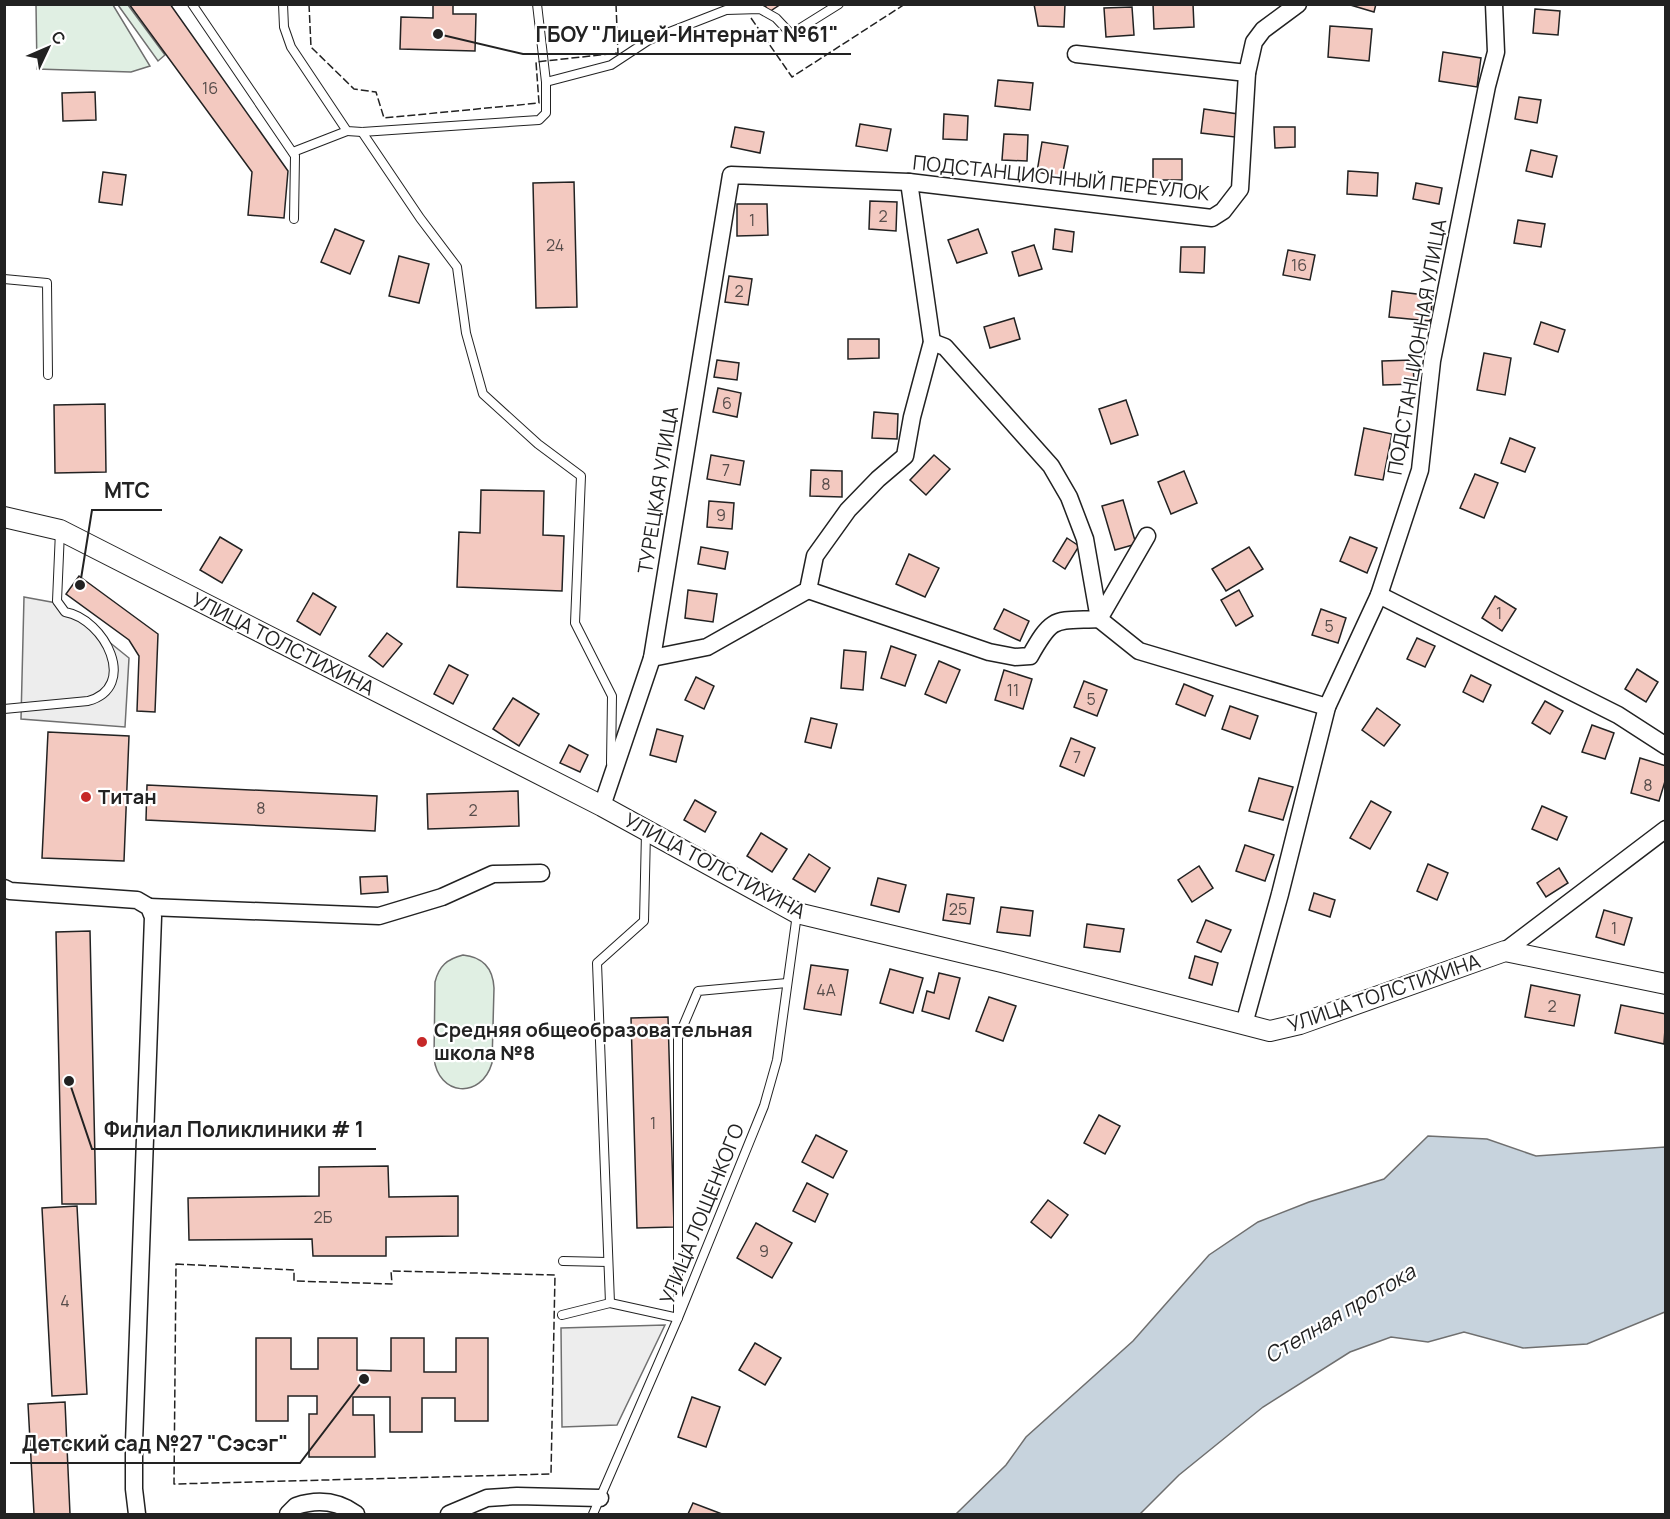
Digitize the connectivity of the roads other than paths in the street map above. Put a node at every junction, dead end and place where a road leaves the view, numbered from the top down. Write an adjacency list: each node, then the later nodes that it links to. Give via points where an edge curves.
1 (192, 4): 12 (lane)
2 (283, 4): 10 (lane, via 284,27 291,47)
3 (537, 4): 9 (lane)
4 (839, 4): 9 (lane, via 791,34 776,18 760,9 726,10 649,40 611,65)
5 (1298, 4): 8 (street, ПОДСТАНЦИОННЫЙ ПЕРЕУЛОК, via 1263,30 1254,42)
6 (1494, 4): 23 (street, ПОДСТАНЦИОННАЯ УЛИЦА, via 1496,52 1431,361 1420,470)
7 (1076, 54): 8 (street)
8 (1247, 73): 14 (street, ПОДСТАНЦИОННЫЙ ПЕРЕУЛОК, via 1240,189 1223,212 1212,218)
9 (546, 82): 11 (lane, via 546,113 539,120)
10 (347, 131): 11 (lane); 12 (lane)
11 (362, 132): 29 (lane, via 458,267 466,333 483,394 538,444 581,476 575,622 612,696)
12 (293, 153): 15 (lane)
13 (731, 175): 14 (street, ПОДСТАНЦИОННЫЙ ПЕРЕУЛОК); 25 (street, ТУРЕЦКАЯ УЛИЦА)
14 (909, 182): 17 (street)
15 (294, 219)
16 (4, 279): 18 (lane, via 46,283)
17 (932, 342): 22 (street, via 905,456 848,510 815,556); 24 (street, via 945,347 1051,466 1069,497 1085,539)
18 (48, 375)
19 (4, 517): 20 (street, УЛИЦА ТОЛСТИХИНА)
20 (60, 530): 27 (lane, via 57,601 65,612 92,624 100,633 113,660 113,675 99,698); 30 (street, УЛИЦА ТОЛСТИХИНА)
21 (1147, 536): 24 (street)
22 (808, 590): 24 (street, via 989,652 1015,657 1030,656 1053,622); 25 (street, via 706,647)
23 (1379, 594): 26 (street, ПОДСТАНЦИОННАЯ УЛИЦА); 28 (street, via 1618,715)
24 (1099, 619): 26 (street, via 1139,651)
25 (652, 658): 29 (street, ТУРЕЦКАЯ УЛИЦА)
26 (1326, 707): 40 (street, ПОДСТАНЦИОННАЯ УЛИЦА)
27 (4, 709)
28 (1665, 746)
29 (611, 778): 30 (street, ТУРЕЦКАЯ УЛИЦА)
30 (602, 806): 32 (street, УЛИЦА ТОЛСТИХИНА)
31 (1665, 829): 37 (street)
32 (646, 830): 36 (street, УЛИЦА ТОЛСТИХИНА); 42 (lane, via 644,921 597,963)
33 (541, 873): 35 (street, via 493,874 442,897 378,916)
34 (4, 888): 35 (street, via 137,900)
35 (149, 907): 47 (street, via 153,917 134,1443)
36 (797, 913): 38 (lane, УЛИЦА ЛОЩЕНКОГО); 40 (street, УЛИЦА ТОЛСТИХИНА)
37 (1505, 951): 39 (street); 40 (street, УЛИЦА ТОЛСТИХИНА, via 1300,1024 1270,1031)
38 (787, 982): 45 (lane, УЛИЦА ЛОЩЕНКОГО, via 777,1060 764,1106); 45 (lane, via 698,991 678,1038)
39 (1665, 984)
40 (1244, 1024)
41 (563, 1261): 42 (lane)
42 (608, 1262): 43 (lane)
43 (610, 1303): 44 (lane); 45 (lane)
44 (562, 1315)
45 (678, 1318): 46 (lane, УЛИЦА ЛОЩЕНКОГО)
46 (600, 1498): 50 (street, via 487,1498); 51 (lane, УЛИЦА ЛОЩЕНКОГО)
47 (137, 1515)
48 (288, 1515): 49 (street, via 296,1506 322,1502 336,1503)
49 (356, 1515)
50 (449, 1515)
51 (593, 1515)

